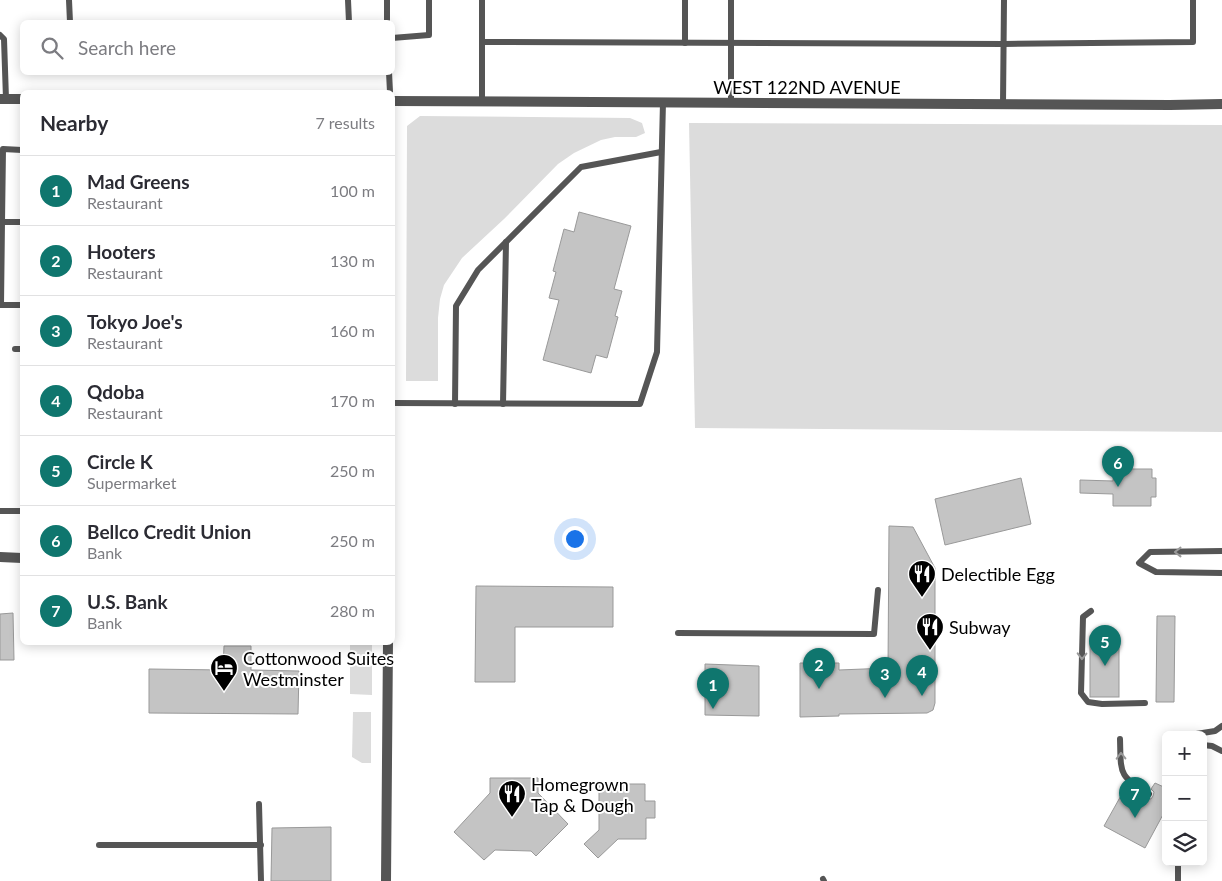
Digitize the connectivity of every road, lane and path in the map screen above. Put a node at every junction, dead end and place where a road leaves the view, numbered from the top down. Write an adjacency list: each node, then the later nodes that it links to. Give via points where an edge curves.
1 (70, 0): 10 (lane)
2 (348, 0): 11 (lane)
3 (387, 0): 12 (lane)
4 (429, 0): 14 (lane, via 429,35)
5 (482, 0): 15 (lane)
6 (686, 0): 16 (lane)
7 (731, 0): 17 (lane)
8 (1004, 0): 18 (lane)
9 (1193, 0): 18 (lane, via 1193,42)
10 (70, 20)
11 (349, 20)
12 (387, 20)
13 (1, 38): 21 (lane)
14 (395, 38)
15 (482, 42): 16 (lane); 24 (lane)
16 (685, 43): 17 (lane)
17 (731, 43): 18 (lane); 26 (lane)
18 (1004, 44): 27 (lane)
19 (389, 75): 20 (lane)
20 (390, 90)
21 (3, 99): 22 (street)
22 (20, 99)
23 (395, 101): 24 (street, WEST 122ND AVENUE)
24 (482, 101): 25 (street, WEST 122ND AVENUE)
25 (662, 102): 26 (street, WEST 122ND AVENUE); 30 (lane)
26 (731, 102): 27 (street, WEST 122ND AVENUE)
27 (1004, 104): 28 (street, WEST 122ND AVENUE)
28 (1222, 104)
29 (20, 150): 31 (lane, via 3,149)
30 (661, 152): 33 (lane, via 581,167); 39 (lane, via 658,352 640,404)
31 (2, 222): 32 (lane); 34 (lane, via 1,305)
32 (20, 222)
33 (506, 242): 38 (lane, via 478,270 456,306); 39 (lane)
34 (20, 305)
35 (15, 349): 36 (lane)
36 (20, 349)
37 (395, 403): 38 (lane)
38 (455, 404): 39 (lane)
39 (503, 404)
40 (0, 511): 41 (lane)
41 (20, 511)
42 (1222, 551): 45 (lane, one-way to 45, via 1150,552 1139,563 1156,572)
43 (0, 557): 44 (street)
44 (20, 558)
45 (1222, 573)
46 (878, 590): 48 (lane, via 874,634)
47 (1091, 611): 50 (lane, one-way to 50, via 1083,617 1081,694 1088,702 1102,704)
48 (678, 633)
49 (388, 645): 62 (street)
50 (1145, 703)
51 (1222, 726): 52 (lane)
52 (1207, 732)
53 (1120, 739): 56 (lane, one-way to 53, via 1134,786 1123,774)
54 (1207, 745): 55 (lane)
55 (1222, 750)
56 (1149, 794)
57 (260, 804): 59 (lane)
58 (99, 845): 59 (lane)
59 (261, 845): 61 (lane)
60 (1178, 866): 63 (lane)
61 (262, 881)
62 (386, 881)
63 (1178, 881)

